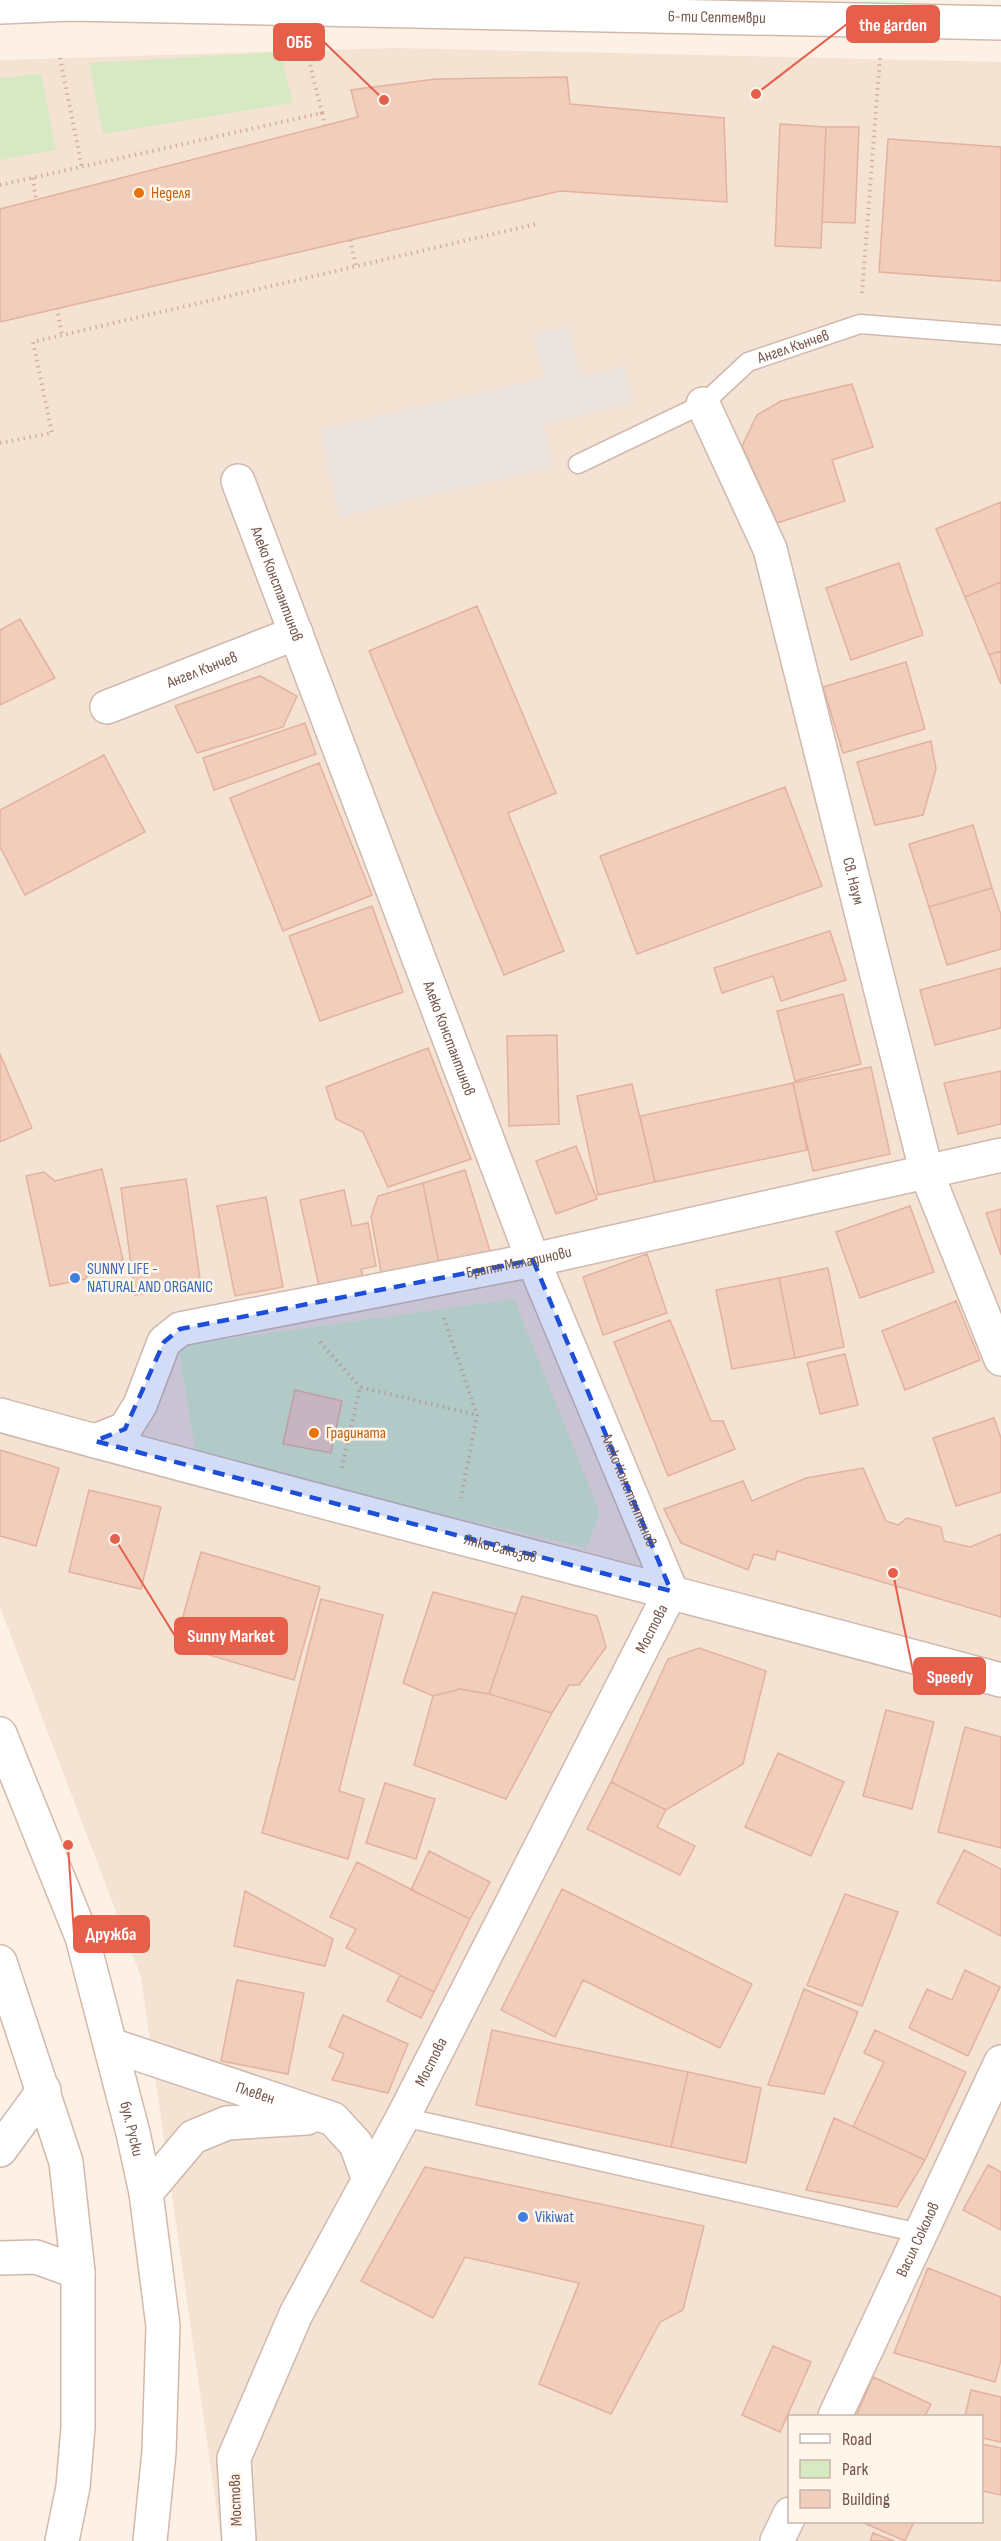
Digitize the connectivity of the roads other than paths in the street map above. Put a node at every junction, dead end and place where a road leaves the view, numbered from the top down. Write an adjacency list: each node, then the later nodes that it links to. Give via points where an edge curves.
1 (0, 7): 2 (street, 6-ти Септември, via 83,4)
2 (1001, 23)
3 (1001, 336): 4 (lane, Ангел Кънчев, via 860,324 748,362)
4 (703, 404): 5 (lane, Ангел Кънчев); 10 (street, Св. Наум, via 770,549)
5 (578, 464)
6 (238, 481): 7 (street, Алеко Константинов)
7 (296, 633): 8 (street, Ангел Кънчев); 11 (street, Алеко Константинов)
8 (107, 707)
9 (1001, 1155): 10 (street, Братя Миладинови)
10 (927, 1174): 11 (street, Братя Миладинови); 12 (street, Св. Наум)
11 (533, 1260): 14 (street, Братя Миладинови, via 180,1329 164,1342 140,1405 125,1428); 15 (street, Алеко Константинов)
12 (1001, 1359)
13 (0, 1415): 14 (street, Янко Сакъзов)
14 (95, 1441): 15 (street, Янко Сакъзов, via 193,1470)
15 (671, 1591): 16 (street, Янко Сакъзов); 22 (street, Мостова)
16 (1001, 1680)
17 (0, 1734): 19 (street, бул. Руски, via 82,1937)
18 (1, 1969): 21 (street)
19 (111, 2045): 23 (street, Плевен); 26 (street, бул. Руски)
20 (1001, 2062): 27 (street, Васил Соколов)
21 (44, 2090): 24 (street); 29 (street, via 66,2162)
22 (403, 2117): 25 (street, Мостова); 27 (lane)
23 (333, 2119): 25 (street, Плевен, via 356,2144); 26 (street, via 227,2123 202,2132 193,2136)
24 (0, 2150)
25 (368, 2178): 34 (street, Мостова, via 297,2314 234,2458)
26 (146, 2193): 33 (street, бул. Руски, via 163,2326 159,2452)
27 (919, 2233): 30 (street, Васил Соколов)
28 (0, 2258): 29 (street, via 36,2257)
29 (78, 2272): 32 (street, via 78,2427 73,2487)
30 (835, 2415)
31 (788, 2516): 35 (street)
32 (62, 2541)
33 (150, 2541)
34 (238, 2541)
35 (777, 2541)

